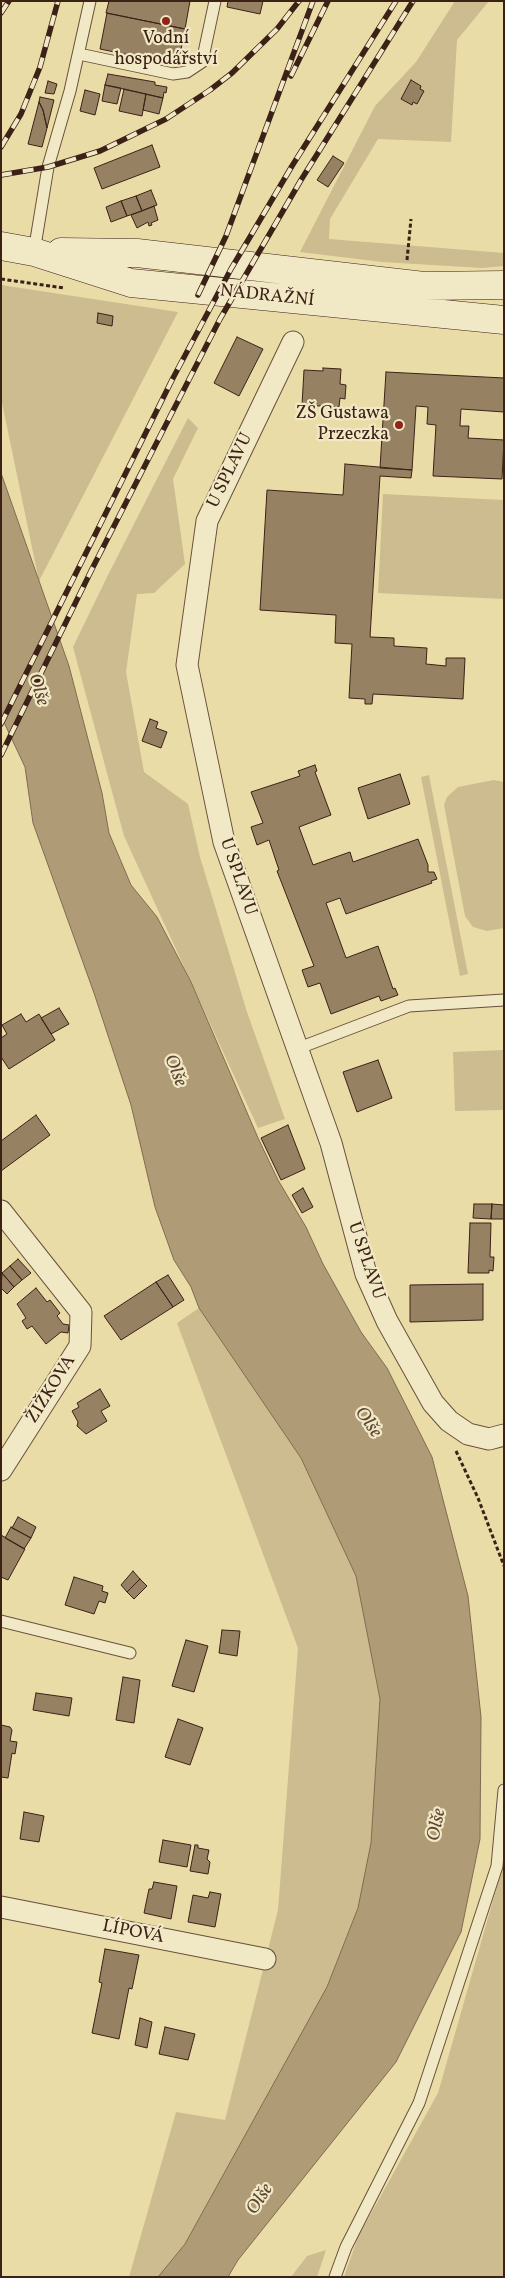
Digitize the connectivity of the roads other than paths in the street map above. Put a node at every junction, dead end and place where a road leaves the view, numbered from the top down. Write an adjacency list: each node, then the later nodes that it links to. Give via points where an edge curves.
1 (90, 1): 3 (lane)
2 (215, 1): 3 (lane, via 202,62 187,72 174,74)
3 (79, 54): 5 (lane, via 48,167)
4 (1, 246): 5 (main road, NÁDRAŽNÍ)
5 (34, 252): 6 (main road, NÁDRAŽNÍ, via 136,253 424,286); 7 (main road, NÁDRAŽNÍ, via 131,283)
6 (504, 286)
7 (504, 320)
8 (293, 342): 10 (street, U SPLAVU, via 207,521 187,665 224,842)
9 (504, 1000): 10 (lane, via 409,1006)
10 (298, 1048): 12 (street, U SPLAVU, via 331,1143 366,1274 387,1321 433,1402 449,1422 468,1434 489,1439)
11 (1, 1211): 13 (street, ŽIŽKOVA, via 80,1312 80,1346)
12 (504, 1435)
13 (1, 1470)
14 (1, 1620): 15 (lane)
15 (130, 1654)
16 (504, 1790): 19 (lane, via 497,1866 420,2104 346,2247)
17 (1, 1907): 18 (street, LÍPOVÁ)
18 (264, 1959)
19 (335, 2277)

